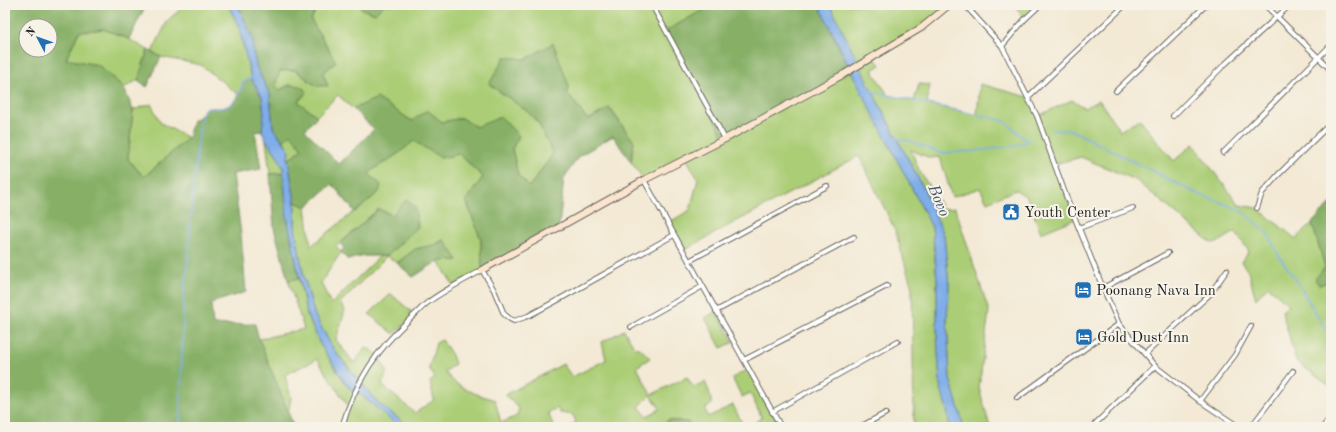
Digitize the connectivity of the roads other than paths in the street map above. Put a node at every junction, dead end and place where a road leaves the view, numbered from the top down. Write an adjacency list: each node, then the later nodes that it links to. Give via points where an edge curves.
1 (652, 5): 18 (street)
2 (949, 5): 18 (street, via 921,28 863,63)
3 (965, 5): 11 (street)
4 (1040, 5): 11 (street)
5 (1125, 5): 15 (street)
6 (1206, 5): 14 (street)
7 (1265, 5): 9 (street)
8 (1290, 5): 9 (street)
9 (1277, 18): 12 (street); 16 (street, via 1223,66)
10 (1331, 45): 12 (street)
11 (1002, 46): 15 (street)
12 (1317, 58): 13 (street); 19 (street)
13 (1331, 70)
14 (1116, 91)
15 (1028, 97): 24 (street, via 1038,116)
16 (1173, 116)
17 (1331, 123): 23 (street, via 1262,193)
18 (725, 139): 20 (street)
19 (1223, 154)
20 (644, 180): 25 (street); 29 (street)
21 (827, 186): 28 (street)
22 (1133, 208): 24 (street)
23 (1257, 208)
24 (1079, 228): 33 (street)
25 (674, 235): 28 (street); 29 (street, via 558,300 514,321 504,314)
26 (854, 237): 34 (street)
27 (1168, 253): 33 (street)
28 (689, 261): 31 (street)
29 (482, 270): 48 (street, via 427,303 394,334 362,377 352,396)
30 (1227, 270): 39 (street, via 1210,294)
31 (702, 286): 34 (street); 37 (street)
32 (887, 286): 40 (street)
33 (1103, 288): 35 (street)
34 (716, 311): 40 (street)
35 (1119, 324): 39 (street); 43 (street)
36 (1251, 326): 44 (street, via 1235,355)
37 (630, 327)
38 (898, 341): 45 (street)
39 (1146, 354): 41 (street)
40 (744, 360): 45 (street)
41 (1155, 366): 44 (street); 51 (street)
42 (1293, 371): 53 (street)
43 (1017, 398)
44 (1200, 401): 52 (street)
45 (772, 412): 49 (street)
46 (886, 413): 50 (street)
47 (1329, 419): 54 (street)
48 (342, 427)
49 (780, 427)
50 (860, 427)
51 (1092, 427)
52 (1239, 427)
53 (1251, 427)
54 (1323, 427)

